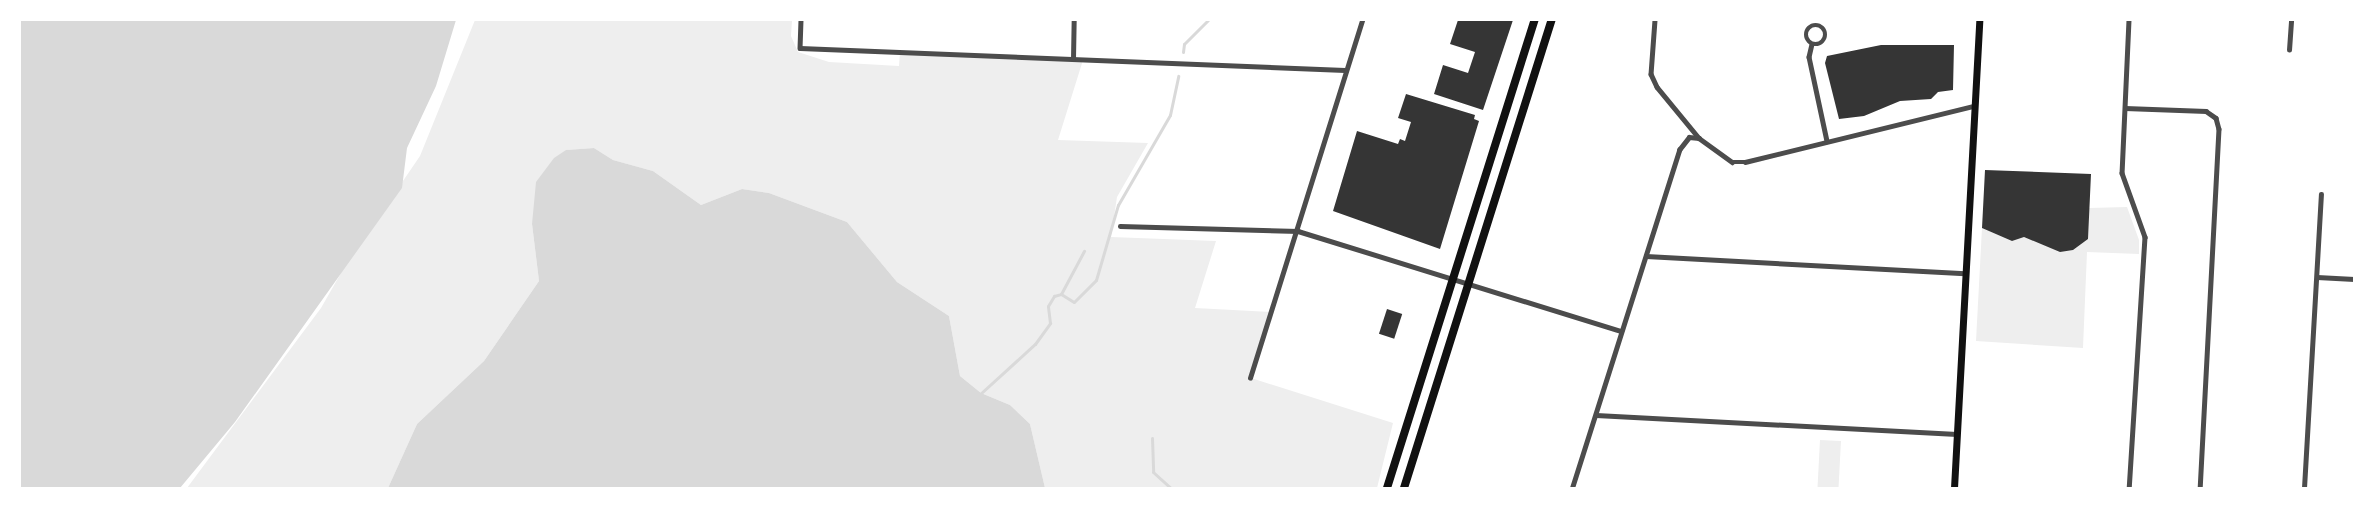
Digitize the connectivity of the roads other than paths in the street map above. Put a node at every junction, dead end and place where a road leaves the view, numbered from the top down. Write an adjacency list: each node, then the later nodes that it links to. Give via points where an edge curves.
1 (801, 20): 14 (street, via 800,48)
2 (1074, 20): 14 (street)
3 (1362, 20): 15 (street)
4 (1535, 20): 26 (highway)
5 (1551, 20): 28 (highway)
6 (1655, 20): 18 (street, via 1653,80)
7 (1806, 20): 11 (street)
8 (1979, 20): 16 (main road)
9 (2129, 20): 17 (street)
10 (2290, 20): 13 (street)
11 (1811, 27): 12 (street, via 1806,34); 12 (street, via 1819,26 1826,35 1820,44)
12 (1812, 44): 19 (street, via 1809,57)
13 (2289, 50)
14 (1073, 59): 15 (street)
15 (1345, 70): 22 (street)
16 (1973, 106): 19 (street); 24 (main road)
17 (2125, 108): 37 (street, via 2122,173 2145,237); 38 (street, via 2206,111 2216,118 2219,129)
18 (1700, 138): 19 (street, via 1726,159 1738,162); 23 (street, via 1689,136 1678,150)
19 (1827, 141)
20 (2321, 194): 25 (street)
21 (1120, 226): 22 (street)
22 (1298, 231): 26 (street); 30 (street)
23 (1646, 256): 24 (street); 29 (street)
24 (1965, 273): 32 (main road)
25 (2317, 278): 27 (street); 39 (street)
26 (1453, 279): 28 (street); 33 (highway)
27 (2355, 279)
28 (1468, 283): 29 (street); 34 (highway)
29 (1622, 331): 31 (street)
30 (1251, 378)
31 (1596, 415): 32 (street); 35 (street)
32 (1957, 434): 36 (main road)
33 (1387, 489)
34 (1404, 489)
35 (1572, 489)
36 (1954, 489)
37 (2129, 489)
38 (2200, 489)
39 (2304, 489)

